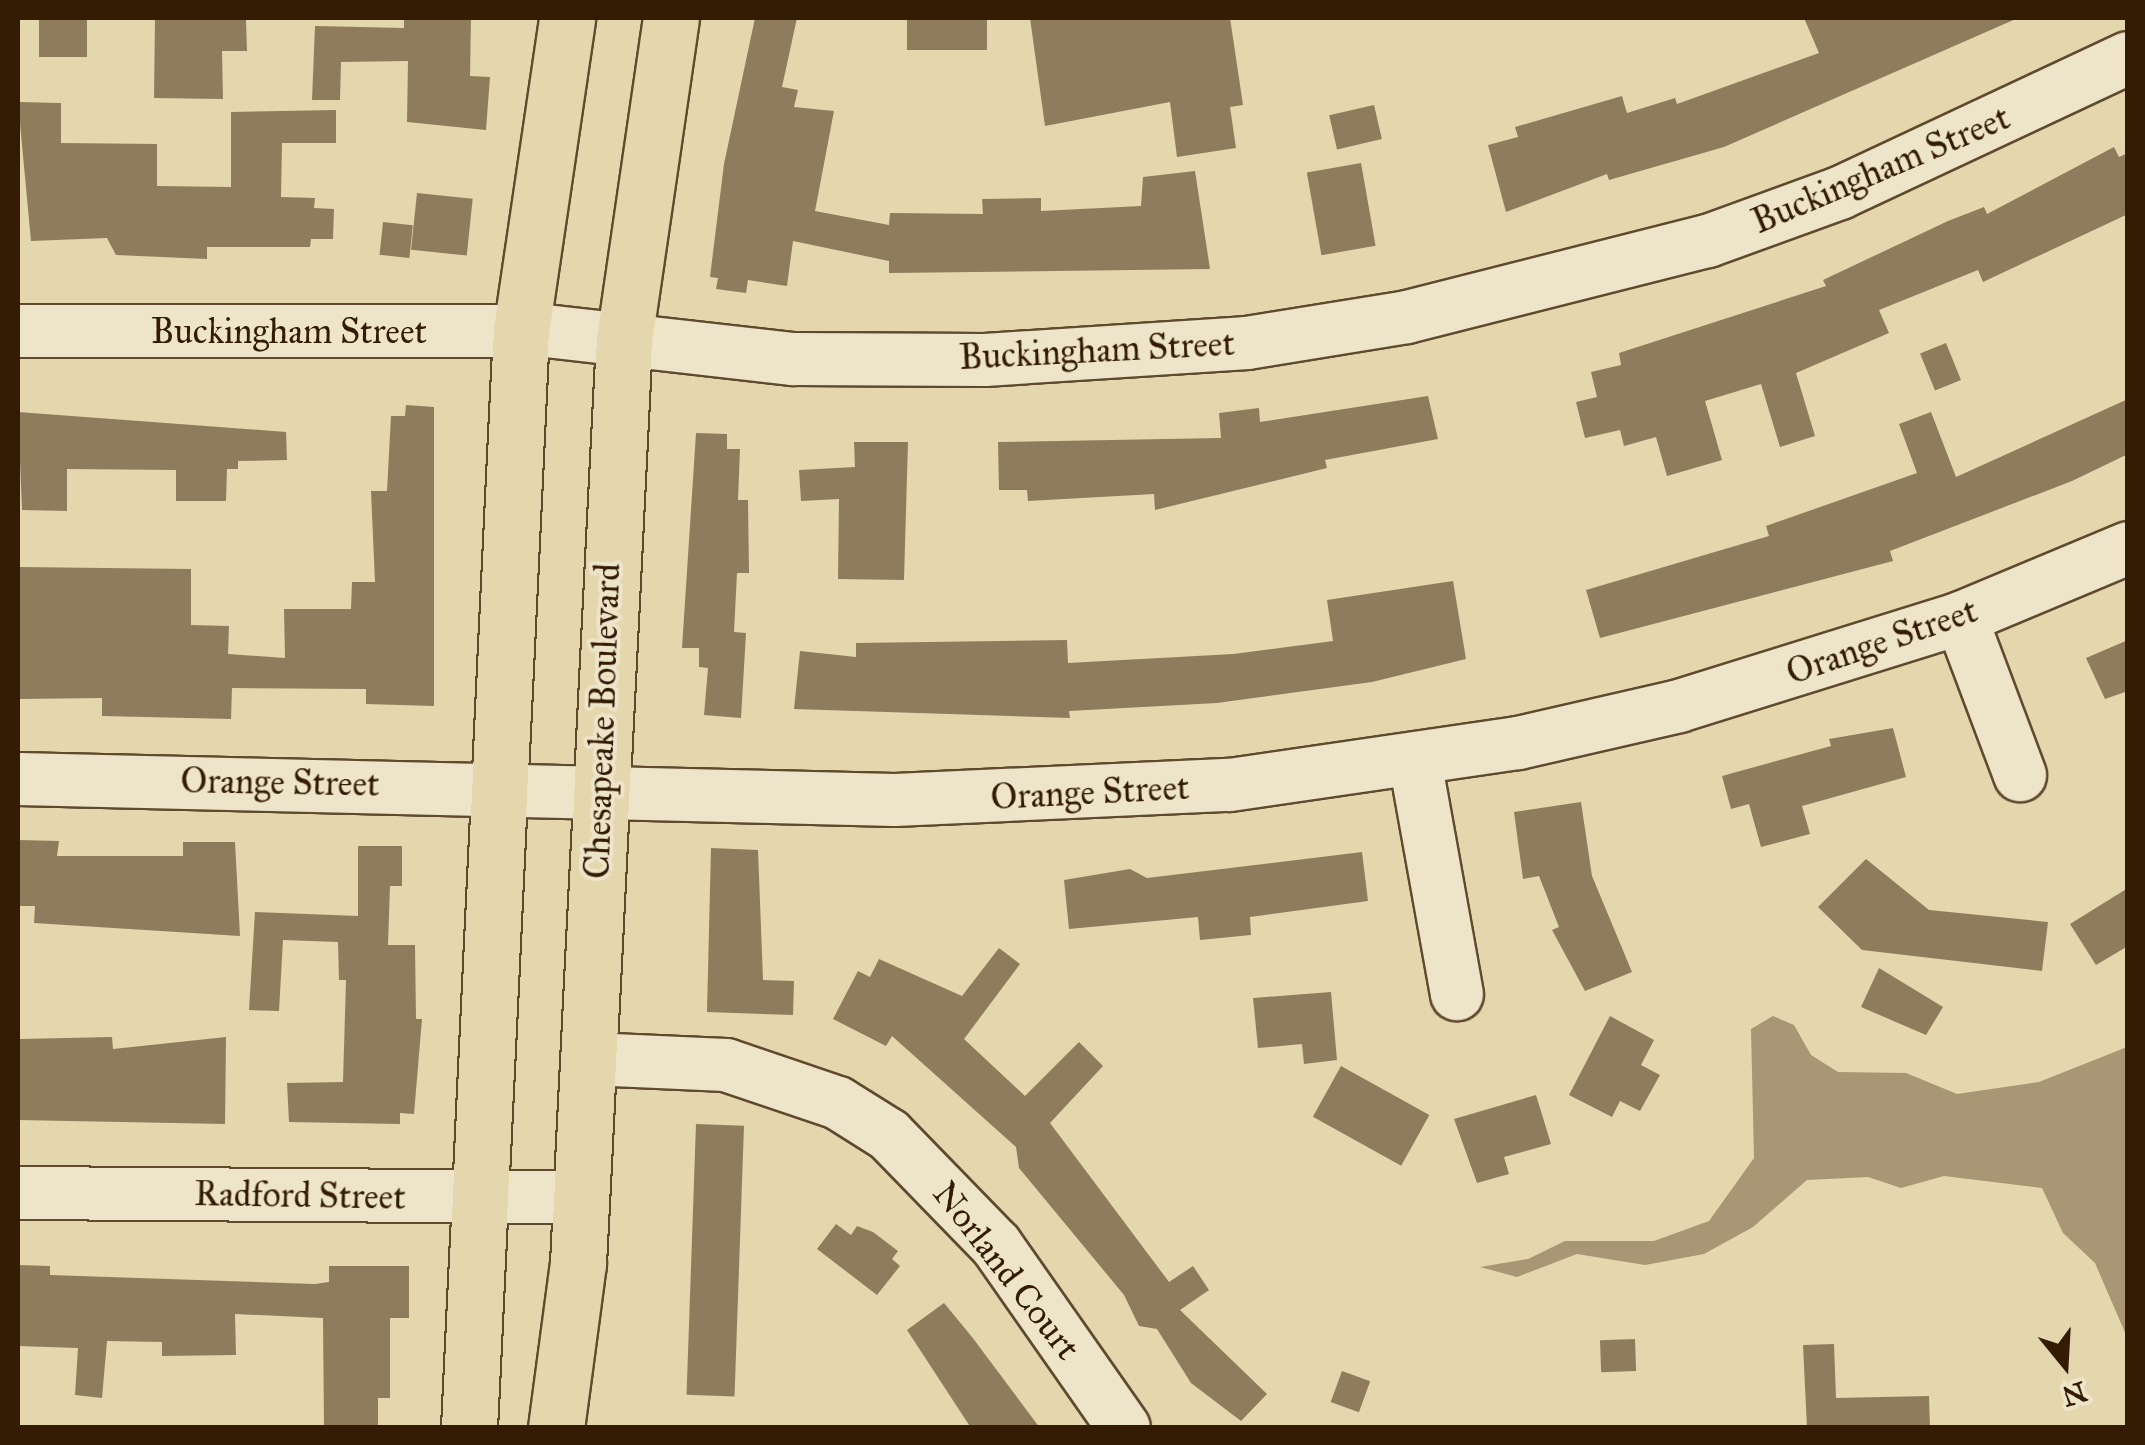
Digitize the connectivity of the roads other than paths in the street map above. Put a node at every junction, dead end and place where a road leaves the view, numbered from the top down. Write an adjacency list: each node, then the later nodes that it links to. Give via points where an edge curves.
1 (567, 18): 4 (main road)
2 (671, 18): 6 (main road, Chesapeake Boulevard)
3 (2128, 58): 6 (street, Buckingham Street, via 1840,193 1708,241 1406,316 1177,350 985,360 793,359)
4 (521, 330): 5 (street, Buckingham Street); 6 (street, Buckingham Street); 12 (main road)
5 (18, 331)
6 (624, 340): 13 (main road, Chesapeake Boulevard)
7 (2128, 548): 8 (street, Orange Street)
8 (1960, 618): 9 (street, Orange Street, via 1679,706); 10 (street)
9 (1415, 761): 13 (street, Orange Street, via 1052,798); 14 (street)
10 (2020, 775)
11 (18, 779): 12 (street, Orange Street)
12 (498, 786): 13 (street, Orange Street); 17 (main road)
13 (600, 787): 15 (main road, Chesapeake Boulevard)
14 (1457, 994)
15 (590, 1059): 18 (main road, Chesapeake Boulevard); 21 (street, Norland Court, via 726,1065 838,1103 889,1135 996,1245)
16 (18, 1193): 17 (street, Radford Street)
17 (482, 1197): 18 (street, Radford Street); 19 (main road)
18 (582, 1197): 20 (main road, Chesapeake Boulevard)
19 (469, 1428)
20 (556, 1428)
21 (1124, 1428)

